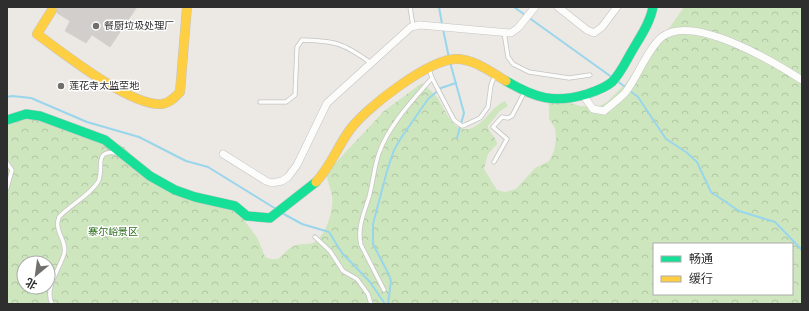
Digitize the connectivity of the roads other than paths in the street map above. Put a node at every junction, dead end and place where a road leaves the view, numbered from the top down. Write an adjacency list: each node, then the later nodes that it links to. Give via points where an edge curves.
1 (187, 7): 7 (street, via 180,92 170,102 161,104 121,90 37,34)
2 (410, 7): 8 (lane)
3 (558, 7): 4 (street, via 594,33 602,27)
4 (617, 7)
5 (653, 7): 17 (street, via 618,74 598,91)
6 (534, 8): 9 (street, via 511,33)
7 (52, 10)
8 (413, 26): 9 (street); 10 (street)
9 (504, 32): 13 (lane, via 508,57 513,64 529,72 569,78)
10 (371, 63): 18 (lane, via 343,45 330,41 302,40 297,47 294,95 286,102); 21 (street, via 327,103 288,178 272,183 266,181)
11 (429, 68): 12 (street, via 450,59 472,62); 14 (lane); 20 (street, via 394,90 354,125 321,177 270,218 247,216 235,206 186,194 150,176)
12 (495, 75): 14 (lane, via 488,107 473,122 462,126 454,120); 16 (street)
13 (590, 75)
14 (432, 78): 26 (lane, via 387,136 375,163 370,193 362,216 359,237 361,244)
15 (802, 80): 17 (street, via 766,57 709,33 673,30 661,37 624,94 604,111 593,109)
16 (524, 91): 17 (street, via 553,100); 22 (lane, via 512,116 502,117 493,127 506,138)
17 (583, 95)
18 (260, 102)
19 (7, 120): 20 (street, via 26,114 40,116 105,140)
20 (124, 154): 27 (lane, via 106,153 101,156 101,176 97,184 59,217 58,226 65,252 51,288)
21 (223, 154)
22 (494, 162)
23 (7, 163): 24 (lane, via 12,170)
24 (7, 188)
25 (315, 237): 28 (lane, via 330,251 343,271 357,279 368,294)
26 (384, 290)
27 (52, 304)
28 (371, 304)

